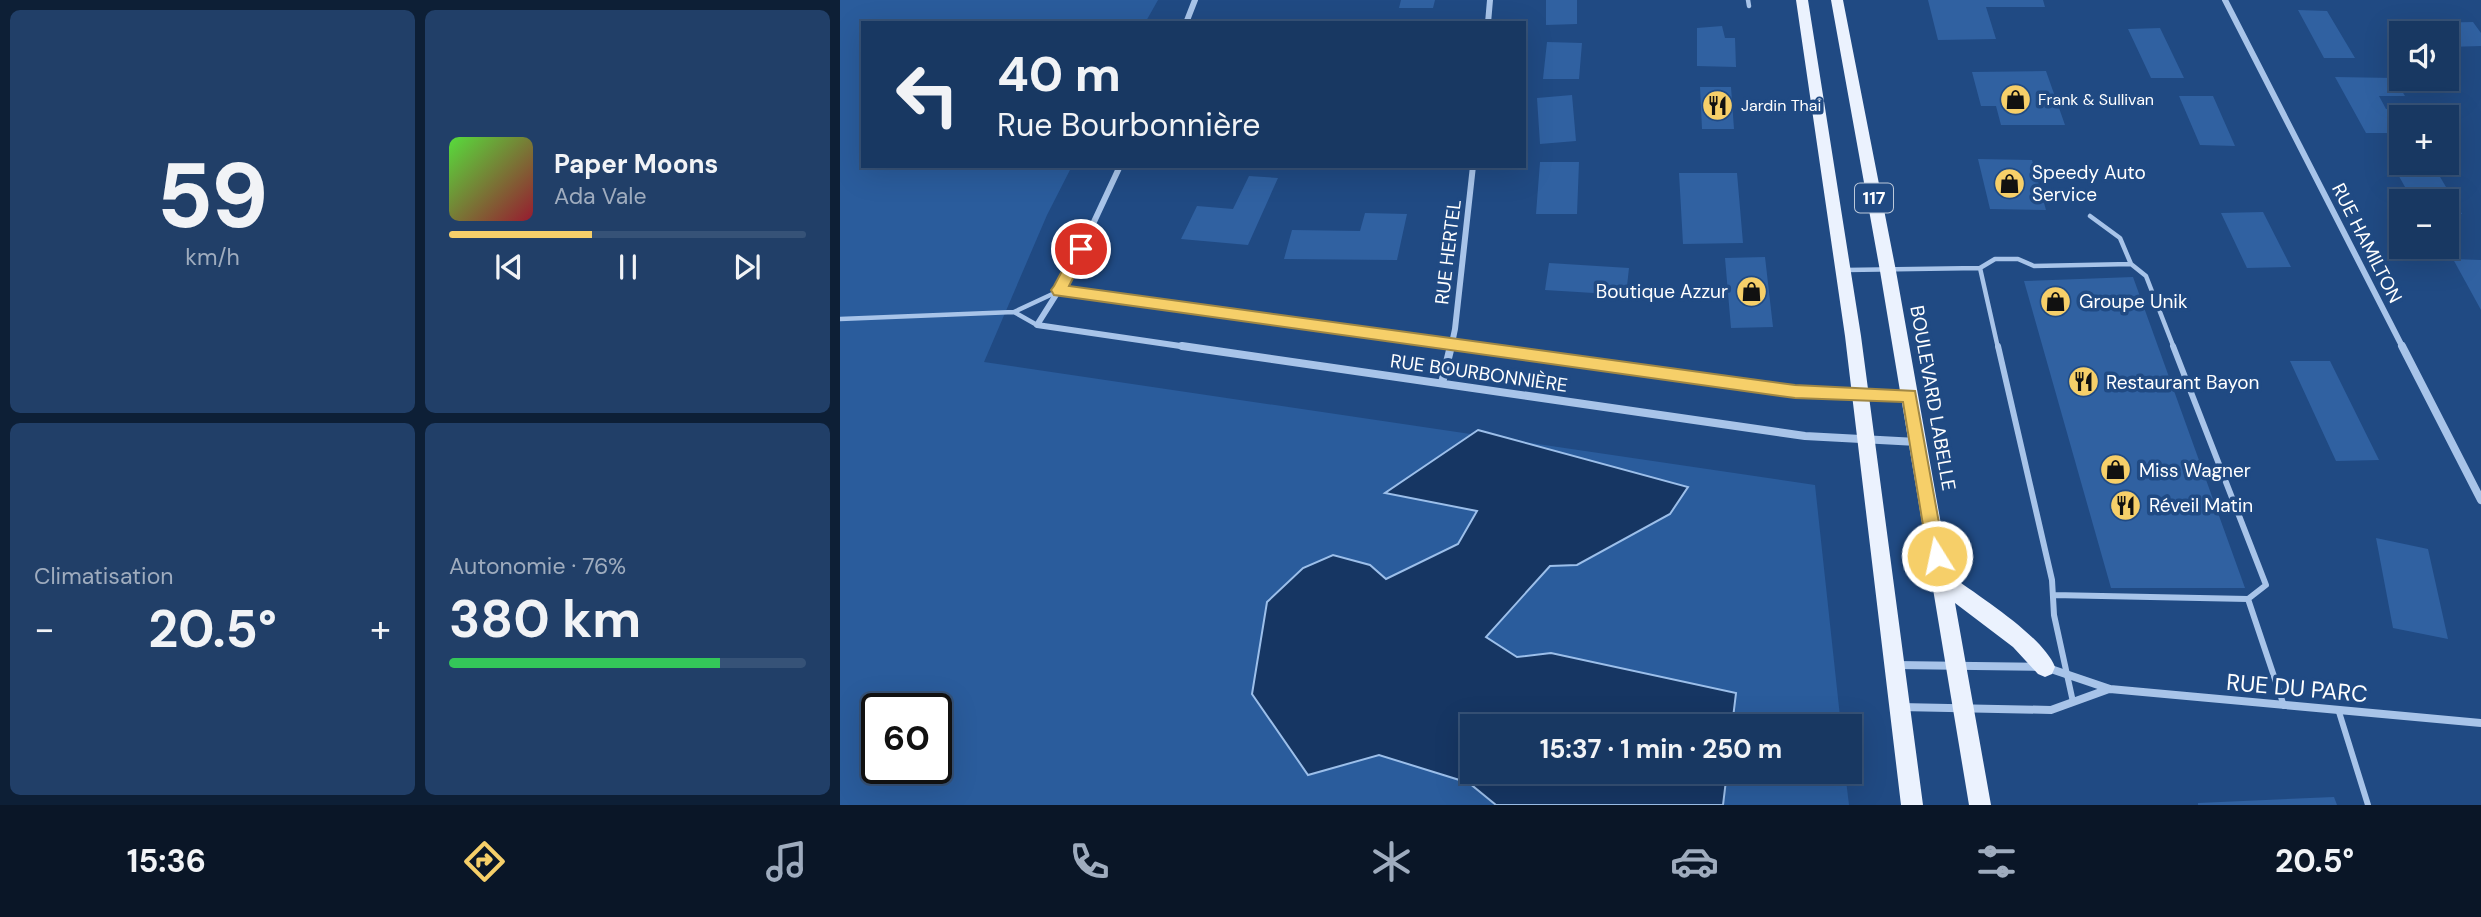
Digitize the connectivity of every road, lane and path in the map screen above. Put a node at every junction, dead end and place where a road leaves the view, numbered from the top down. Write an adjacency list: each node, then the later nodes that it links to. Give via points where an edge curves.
1 (1195, 0): 6 (street)
2 (1490, 0): 7 (street)
3 (1802, 0): 13 (main road, 117)
4 (1837, 0): 14 (main road, BOULEVARD LABELLE / 117)
5 (2225, 0): 25 (street, RUE HAMILTON)
6 (1186, 21)
7 (1488, 21)
8 (1119, 168): 15 (street)
9 (1473, 168): 19 (street, RUE HERTEL)
10 (2090, 216): 11 (lane, via 2120,237)
11 (2131, 264): 12 (lane, via 2034,266 2018,259 1995,259); 28 (lane, via 2146,276 2266,585)
12 (1980, 268): 14 (lane); 27 (lane)
13 (1843, 270): 14 (lane); 21 (main road, 117)
14 (1888, 271): 22 (main road, BOULEVARD LABELLE / 117)
15 (1059, 290): 16 (lane); 18 (street); 19 (street, RUE BOURBONNIÈRE)
16 (1014, 312): 17 (lane); 18 (lane)
17 (840, 319)
18 (1037, 325): 20 (street, RUE BOURBONNIÈRE)
19 (1452, 345): 20 (street, RUE HERTEL); 21 (street, RUE BOURBONNIÈRE, via 1795,392)
20 (1442, 383): 23 (street, RUE BOURBONNIÈRE)
21 (1858, 395): 22 (street, RUE BOURBONNIÈRE); 23 (main road, 117)
22 (1909, 396): 24 (main road, BOULEVARD LABELLE / 117)
23 (1865, 441): 24 (street, RUE BOURBONNIÈRE); 29 (main road, 117)
24 (1917, 442): 26 (main road, BOULEVARD LABELLE / 117)
25 (2481, 500)
26 (1941, 580): 30 (main road, BOULEVARD LABELLE / 117); 31 (main road, via 2020,640)
27 (2053, 595): 28 (lane); 32 (lane)
28 (2248, 599): 36 (lane)
29 (1894, 665): 30 (street, RUE DU PARC); 35 (main road, 117)
30 (1955, 666): 31 (street, RUE DU PARC); 37 (main road, BOULEVARD LABELLE / 117)
31 (2045, 667): 32 (street, RUE DU PARC)
32 (2068, 675): 33 (street, RUE DU PARC); 34 (lane)
33 (2110, 689): 34 (street, RUE DU PARC); 36 (street, RUE DU PARC)
34 (2073, 702): 37 (street, RUE DU PARC, via 2051,710)
35 (1899, 707): 37 (street, RUE DU PARC); 40 (main road, 117)
36 (2284, 708): 38 (street, RUE DU PARC)
37 (1962, 709): 41 (main road, BOULEVARD LABELLE / 117)
38 (2339, 712): 39 (street, RUE DU PARC); 42 (lane)
39 (2481, 723)
40 (1912, 805)
41 (1980, 805)
42 (2368, 805)

